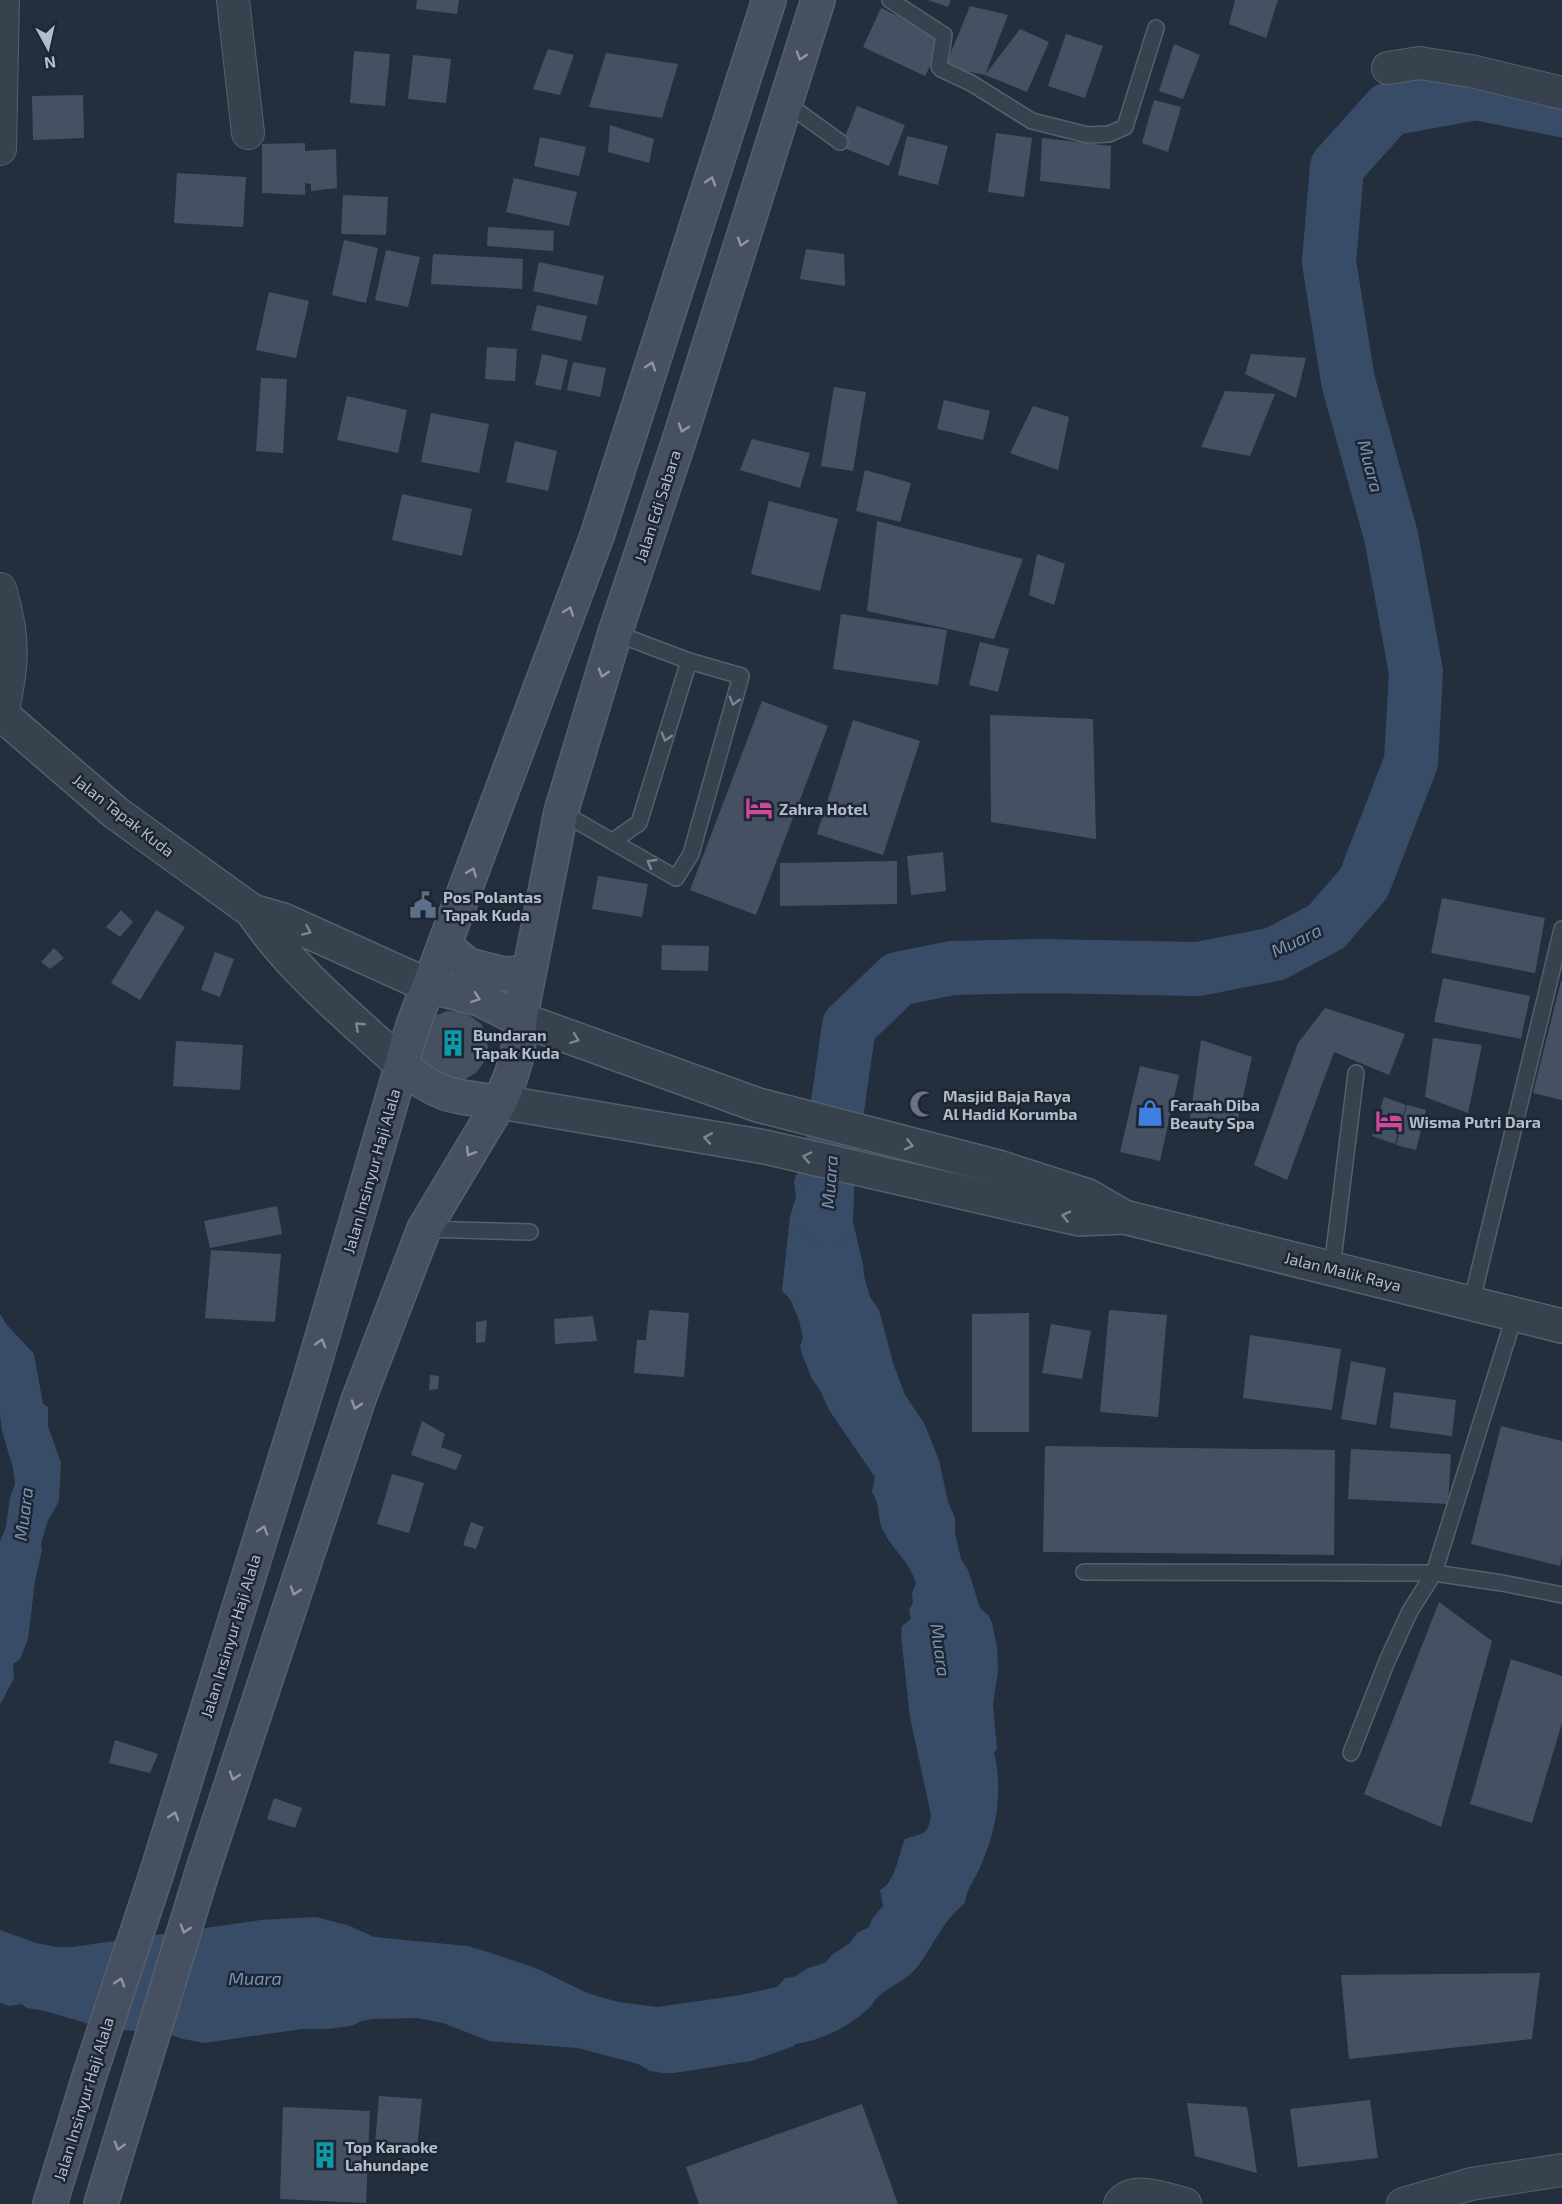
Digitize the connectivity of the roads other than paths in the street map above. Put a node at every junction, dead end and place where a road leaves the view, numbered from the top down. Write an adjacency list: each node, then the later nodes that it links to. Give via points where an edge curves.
1 (3, 0): 12 (street)
2 (233, 0): 10 (street)
3 (769, 0): 21 (main road, one-way to 3, via 597,536)
4 (818, 0): 9 (main road, Jalan Edi Sabara, one-way to 9)
5 (890, 0): 6 (lane, via 945,35 941,69 1032,121 1088,135 1110,134 1125,126)
6 (1156, 28)
7 (1388, 68): 8 (street, via 1419,63)
8 (1562, 93)
9 (786, 104): 11 (lane); 14 (main road, Jalan Edi Sabara, one-way to 14)
10 (248, 133)
11 (840, 142)
12 (0, 149)
13 (0, 589): 16 (street, via 9,620 12,656)
14 (615, 633): 15 (lane); 17 (main road, Jalan Edi Sabara, one-way to 17)
15 (689, 661): 18 (lane, one-way to 18, via 639,823); 18 (lane, one-way to 18, via 741,676 691,854 676,878)
16 (1, 713): 19 (street, Jalan Tapak Kuda, via 116,813)
17 (561, 812): 18 (lane); 22 (main road, Jalan Edi Sabara)
18 (613, 841)
19 (252, 911): 23 (street, Jalan Tapak Kuda, one-way to 23, via 283,920); 25 (street, Jalan Tapak Kuda, one-way to 19, via 270,939)
20 (1562, 929): 32 (lane)
21 (445, 946): 22 (main road, via 468,965 503,974); 23 (main road)
22 (530, 973): 24 (main road, Jalan Edi Sabara)
23 (429, 986): 24 (main road, one-way to 24, via 479,999); 25 (main road, via 416,1013)
24 (520, 1019): 27 (main road, via 518,1052); 28 (street, one-way to 28, via 758,1105 998,1167 1077,1192)
25 (402, 1065): 27 (main road, via 432,1089); 40 (main road, Jalan Insinyur Haji Alala, one-way to 25, via 309,1382)
26 (1356, 1073): 31 (lane)
27 (500, 1102): 28 (street, one-way to 27, via 1079,1219 765,1148); 29 (main road, one-way to 29)
28 (1124, 1217): 31 (street, Jalan Malik Raya)
29 (423, 1229): 30 (lane); 41 (main road, one-way to 41, via 359,1398 202,1873)
30 (530, 1232)
31 (1332, 1268): 32 (street, Jalan Malik Raya)
32 (1471, 1304): 33 (street, Jalan Malik Raya)
33 (1515, 1314): 34 (street, Jalan Malik Raya); 36 (lane)
34 (1562, 1326)
35 (1084, 1572): 36 (lane)
36 (1434, 1573): 37 (lane); 38 (lane, via 1410,1611)
37 (1562, 1595)
38 (1351, 1753)
39 (1562, 2170): 44 (street, via 1471,2184)
40 (50, 2204)
41 (101, 2204)
42 (1120, 2204): 43 (street, via 1130,2195)
43 (1185, 2204)
44 (1403, 2204)

